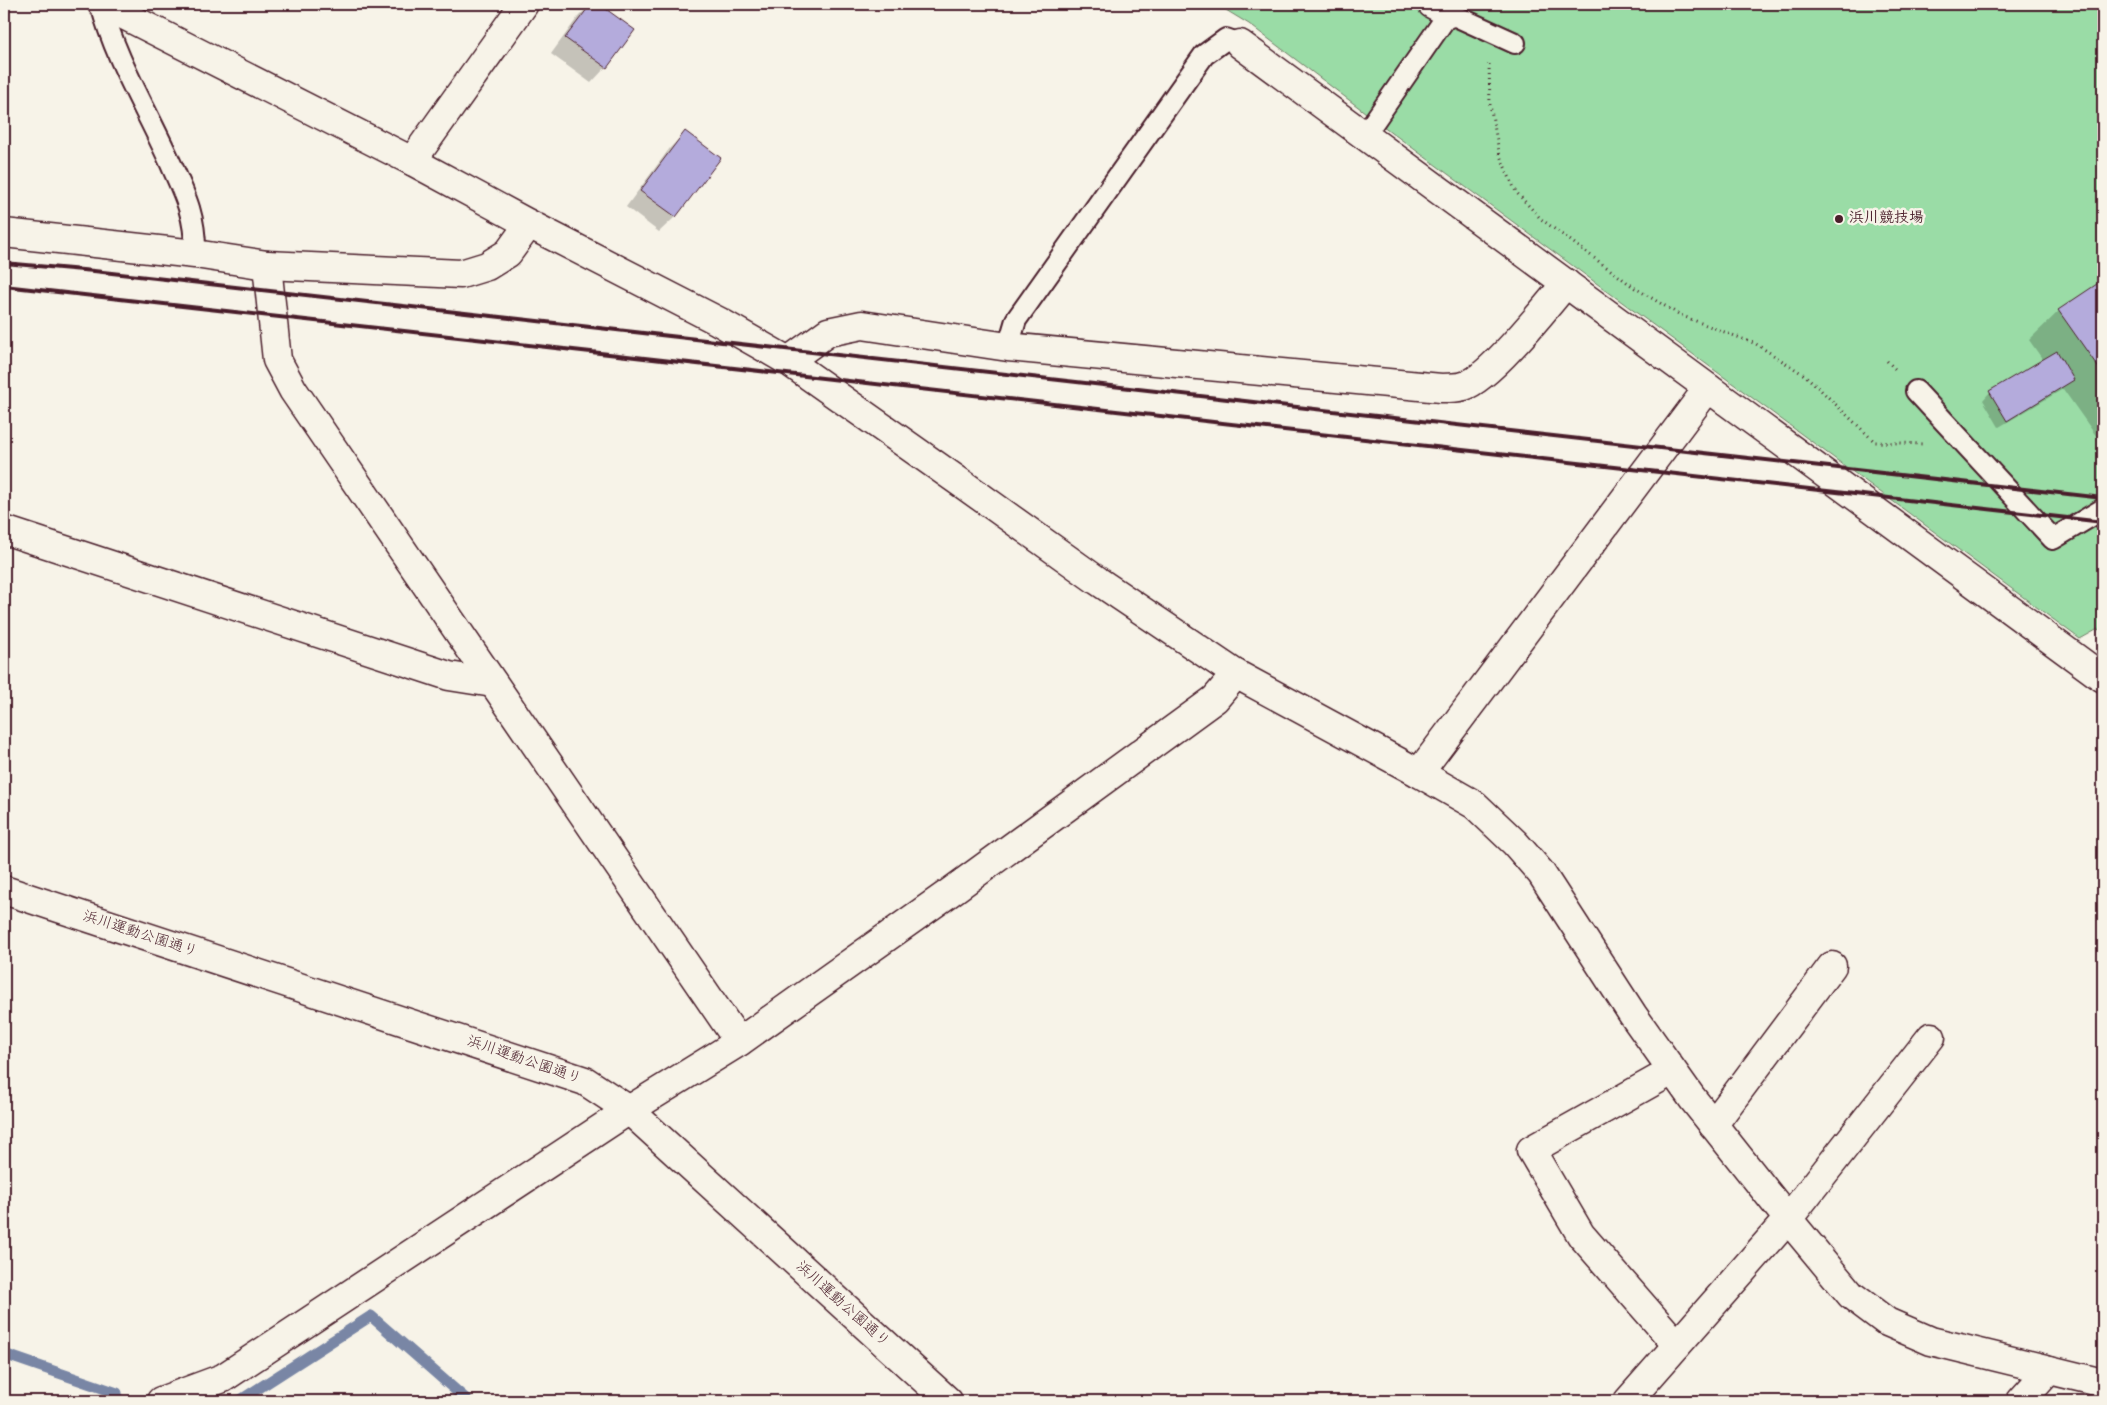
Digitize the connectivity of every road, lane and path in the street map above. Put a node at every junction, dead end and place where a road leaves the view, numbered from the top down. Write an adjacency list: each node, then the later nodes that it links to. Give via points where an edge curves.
1 (101, 4): 7 (street); 10 (lane, via 108,32 190,208 196,236)
2 (524, 4): 7 (street)
3 (1441, 8): 4 (lane); 6 (lane)
4 (1507, 39): 17 (path, via 1489,61 1490,104 1500,156 1516,192 1541,219 1634,288 1680,315 1756,344 1806,376 1875,442)
5 (1240, 44): 6 (street); 13 (lane, via 1226,40 1204,55 1016,320)
6 (1364, 136): 12 (street)
7 (412, 162): 8 (street)
8 (529, 224): 11 (street, via 508,253 487,266 461,274); 14 (street, via 718,321)
9 (4, 233): 10 (street)
10 (195, 254): 11 (street)
11 (268, 265): 22 (street, via 277,360 289,383)
12 (1566, 284): 13 (street, via 1515,343 1488,370 1465,386 1441,388); 15 (street)
13 (1008, 347): 14 (street, via 862,325 828,332)
14 (788, 361): 20 (street, via 1098,581)
15 (1708, 388): 21 (street); 23 (street)
16 (1916, 391): 17 (lane)
17 (1968, 446): 18 (lane, via 2053,538)
18 (2103, 509)
19 (4, 530): 22 (street, via 449,676)
20 (1236, 674): 23 (street); 27 (street, via 1215,699)
21 (2103, 678)
22 (493, 683): 27 (street)
23 (1419, 773): 28 (street, via 1475,805 1522,850 1541,873)
24 (4, 890): 29 (street, 浜川運動公園通り, via 563,1072 585,1080)
25 (1832, 966): 30 (street)
26 (1931, 1037): 31 (street)
27 (739, 1042): 29 (street)
28 (1672, 1071): 30 (street); 32 (street, via 1531,1150 1580,1235)
29 (630, 1110): 35 (street, via 223,1378); 36 (street, 浜川運動公園通り)
30 (1712, 1124): 31 (street)
31 (1788, 1219): 32 (street); 33 (street, via 1852,1295 1888,1322 1931,1341)
32 (1677, 1345): 37 (street)
33 (2049, 1370): 34 (street); 38 (street)
34 (2103, 1383)
35 (161, 1401)
36 (948, 1401)
37 (1628, 1401)
38 (2021, 1401)

